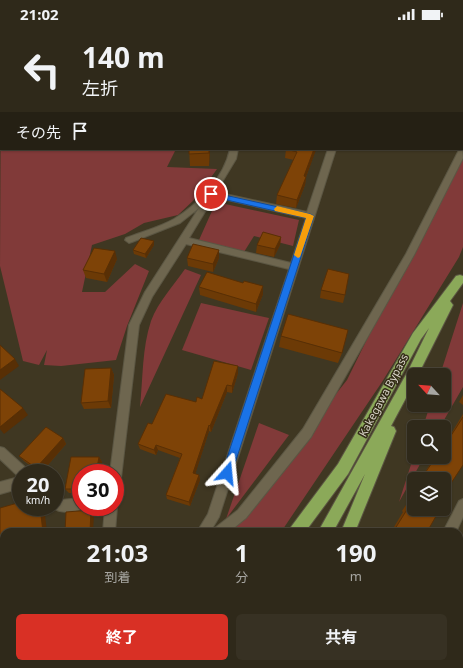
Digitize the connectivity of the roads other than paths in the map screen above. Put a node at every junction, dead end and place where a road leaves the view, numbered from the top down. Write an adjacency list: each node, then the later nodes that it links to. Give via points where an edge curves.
1 (234, 150): 4 (street, via 232,159)
2 (332, 150): 5 (street)
3 (463, 150): 22 (street, via 410,256 307,433 242,514)
4 (211, 194): 5 (street); 6 (street, via 177,221); 7 (street)
5 (310, 216): 8 (street)
6 (129, 240)
7 (184, 240): 8 (street); 15 (street, via 148,295 134,325)
8 (294, 267): 21 (street, via 213,517)
9 (462, 275): 10 (highway, Kakegawa Bypass); 23 (highway, via 417,336 343,469)
10 (416, 368)
11 (407, 384): 24 (highway, Kakegawa Bypass)
12 (407, 387): 25 (highway)
13 (0, 452): 14 (street)
14 (13, 464)
15 (117, 464)
16 (12, 485): 17 (street)
17 (0, 488)
18 (463, 506): 26 (street)
19 (111, 516): 20 (street)
20 (109, 528)
21 (206, 528)
22 (224, 528)
23 (299, 528)
24 (328, 528)
25 (350, 528)
26 (451, 528)

